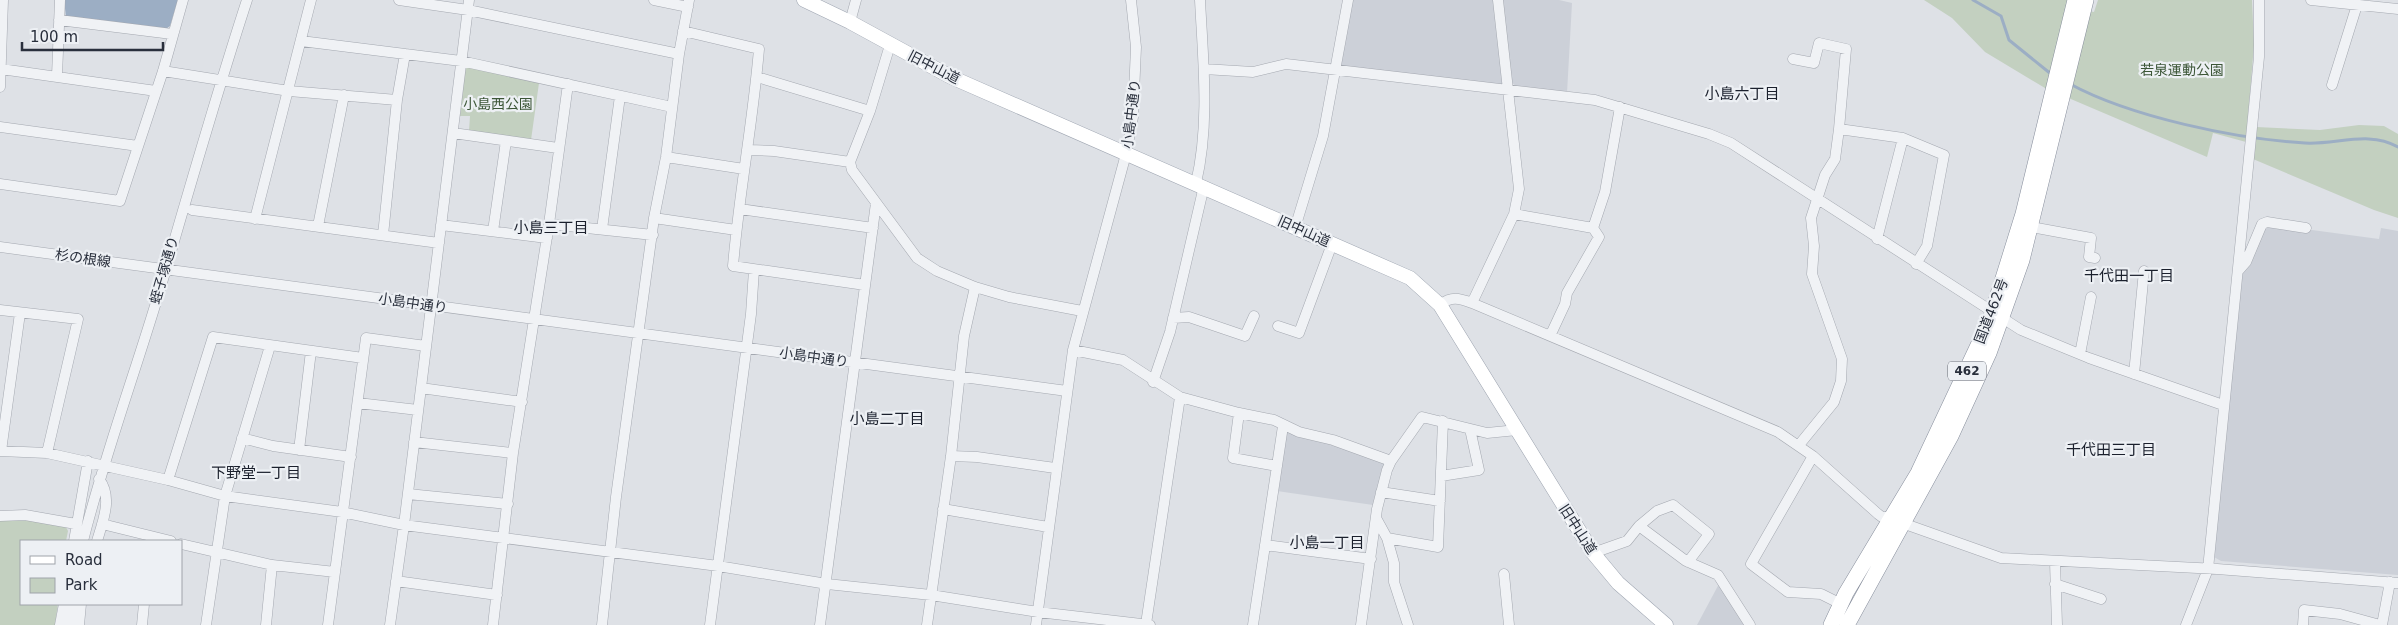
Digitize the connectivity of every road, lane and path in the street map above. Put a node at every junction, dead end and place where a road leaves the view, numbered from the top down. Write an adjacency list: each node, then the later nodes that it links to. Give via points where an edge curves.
1 (3, 0): 28 (street)
2 (60, 0): 22 (street)
3 (183, 0): 25 (street)
4 (247, 0): 40 (street, 蛭子塚通り)
5 (311, 0): 26 (street)
6 (399, 0): 19 (street)
7 (654, 0): 18 (street)
8 (804, 0): 23 (main road, 旧中山道)
9 (856, 0): 23 (street)
10 (1131, 0): 62 (street, 小島中通り, via 1136,74)
11 (1200, 0): 35 (street)
12 (1348, 0): 36 (street)
13 (1498, 0): 46 (street)
14 (2075, 0): 31 (highway, 国道462号 / 462)
15 (2086, 0): 31 (highway, 国道462号 / 462)
16 (2259, 0): 97 (street, via 2259,57)
17 (2312, 0): 20 (street)
18 (688, 4): 24 (street)
19 (469, 5): 30 (street); 33 (street)
20 (2356, 5): 21 (street); 42 (street)
21 (2398, 9)
22 (59, 20): 25 (street); 38 (street)
23 (850, 22): 27 (main road, 旧中山道)
24 (683, 32): 30 (street); 39 (street, via 759,49)
25 (172, 34): 37 (street)
26 (301, 41): 29 (street); 45 (street)
27 (890, 45): 53 (street); 62 (main road, 旧中山道, via 951,77)
28 (1, 49): 34 (street)
29 (405, 54): 33 (street); 50 (street)
30 (679, 54): 51 (street)
31 (2068, 54): 49 (highway, 国道462号 / 462)
32 (1793, 59): 55 (street, via 1814,62 1819,43 1846,49)
33 (461, 61): 41 (street); 56 (street)
34 (1, 68): 38 (street); 43 (street)
35 (1204, 69): 36 (street, via 1253,72 1286,64); 67 (street)
36 (1336, 69): 46 (street); 80 (street, via 1323,136)
37 (163, 71): 40 (street); 44 (street)
38 (57, 76): 44 (street)
39 (757, 77): 53 (street); 61 (street)
40 (221, 80): 45 (street); 95 (street, 蛭子塚通り)
41 (568, 84): 48 (street); 60 (street)
42 (2332, 85)
43 (0, 88)
44 (156, 91): 59 (street)
45 (288, 91): 47 (street); 74 (street)
46 (1509, 91): 52 (street, via 1596,100); 72 (street, via 1519,189)
47 (344, 95): 50 (street); 77 (street)
48 (620, 96): 51 (street); 83 (street)
49 (2056, 99): 78 (highway, 国道462号 / 462); 108 (highway, 国道462号 / 462)
50 (397, 100): 86 (street)
51 (672, 107): 63 (street)
52 (1620, 107): 68 (street, via 1709,134 1731,144); 81 (street, via 1605,192)
53 (870, 111): 64 (street)
54 (0, 127): 59 (street)
55 (1838, 129): 57 (street); 68 (street, via 1834,159)
56 (453, 133): 58 (street); 76 (street)
57 (1903, 138): 89 (street); 94 (street, via 1944,155 1928,246)
58 (506, 141): 60 (street); 85 (street)
59 (138, 146): 66 (street, via 120,201)
60 (558, 148): 75 (street)
61 (749, 150): 64 (street); 65 (street)
62 (1126, 154): 67 (main road, 旧中山道); 106 (street, 小島中通り)
63 (666, 157): 65 (street); 73 (street)
64 (850, 162): 69 (street, via 852,170)
65 (744, 169): 70 (street)
66 (0, 184)
67 (1200, 185): 80 (main road, 旧中山道); 110 (street)
68 (1818, 199): 89 (street); 141 (street, via 1810,218 1814,246 1812,274 1842,359 1841,381 1834,402)
69 (876, 203): 79 (street); 100 (street, via 917,258 937,272)
70 (740, 209): 79 (street); 84 (street)
71 (192, 210): 74 (street)
72 (1514, 214): 81 (street); 102 (street)
73 (654, 218): 84 (street); 87 (street)
74 (255, 219): 77 (street)
75 (549, 224): 83 (street); 88 (street)
76 (441, 225): 85 (street); 90 (street)
77 (318, 226): 86 (street)
78 (2031, 227): 93 (street, via 2091,238 2089,257); 108 (highway, 国道462号 / 462)
79 (873, 228): 99 (street)
80 (1295, 228): 91 (main road, 旧中山道)
81 (1594, 228): 114 (street, via 1598,237 1567,293)
82 (2306, 228): 97 (street, via 2262,224 2246,262)
83 (602, 229): 87 (street)
84 (736, 230): 96 (street, via 733,266)
85 (493, 231): 88 (street)
86 (383, 235): 90 (street)
87 (653, 235): 113 (street)
88 (546, 238): 111 (street)
89 (1877, 239): 94 (street)
90 (440, 243): 103 (street)
91 (1332, 244): 104 (main road, 旧中山道, via 1410,278); 112 (street, via 1298,333)
92 (0, 247): 95 (street, 杉の根線)
93 (2096, 258)
94 (1916, 264): 108 (street)
95 (166, 270): 103 (street, 小島中通り); 151 (street, 蛭子塚通り)
96 (754, 270): 99 (street); 117 (street)
97 (2239, 270): 132 (street)
98 (2144, 271): 123 (street)
99 (865, 285): 122 (street)
100 (975, 287): 106 (street); 124 (street)
101 (2091, 297): 120 (street)
102 (1472, 303): 104 (street, via 1449,298); 114 (street)
103 (432, 305): 111 (street, 小島中通り); 116 (street)
104 (1440, 305): 138 (main road, 旧中山道)
105 (0, 310): 107 (street)
106 (1082, 311): 118 (street, 小島中通り)
107 (20, 313): 126 (street); 144 (street, via 78,320)
108 (1997, 315): 120 (street, via 2020,330); 166 (highway, 国道462号 / 462, via 1918,473)
109 (1254, 316): 110 (street, via 1246,336 1189,317)
110 (1173, 318): 125 (street)
111 (534, 319): 113 (street, 小島中通り); 130 (street)
112 (1278, 326)
113 (640, 334): 117 (street, 小島中通り); 180 (street)
114 (1551, 334): 141 (street, via 1741,415)
115 (270, 346): 119 (street); 139 (street); 155 (street, via 213,337)
116 (426, 346): 121 (street, via 366,338); 127 (street)
117 (747, 348): 122 (street, 小島中通り); 187 (street)
118 (1073, 350): 125 (street, via 1123,360); 128 (street, 小島中通り)
119 (311, 351): 121 (street); 142 (street)
120 (2080, 354): 123 (street)
121 (363, 358): 131 (street)
122 (855, 363): 124 (street, 小島中通り); 193 (street)
123 (2134, 374): 132 (street)
124 (959, 376): 128 (street, 小島中通り); 146 (street)
125 (1153, 382): 129 (street)
126 (4, 386): 143 (street)
127 (421, 388): 130 (street); 133 (street)
128 (1067, 391): 153 (street)
129 (1180, 397): 134 (street); 218 (street)
130 (522, 402): 145 (street)
131 (358, 403): 133 (street); 148 (street)
132 (2223, 405): 188 (street)
133 (418, 410): 140 (street)
134 (1239, 414): 136 (street, via 1274,420); 152 (street, via 1233,458)
135 (1442, 421): 137 (street); 149 (street, via 1422,417); 154 (street)
136 (1283, 426): 149 (street); 152 (street)
137 (1470, 429): 138 (street, via 1487,433); 154 (street, via 1479,470)
138 (1517, 430): 181 (main road, 旧中山道)
139 (242, 438): 142 (street); 159 (street)
140 (414, 442): 145 (street); 158 (street)
141 (1799, 446): 147 (street)
142 (299, 450): 148 (street)
143 (0, 451): 144 (street)
144 (48, 453): 150 (street)
145 (513, 453): 161 (street)
146 (951, 456): 153 (street, via 978,456); 162 (street)
147 (1813, 456): 166 (street, via 1882,517); 198 (street, via 1751,564 1788,592 1822,594)
148 (351, 457): 163 (street)
149 (1390, 460): 157 (street)
150 (88, 461): 151 (street); 167 (street)
151 (103, 465): 155 (street); 156 (street, 蛭子塚通り)
152 (1277, 466): 179 (street)
153 (1055, 468): 171 (street)
154 (1441, 476): 160 (street)
155 (168, 480): 159 (street)
156 (98, 483): 168 (street, via 105,487 107,496); 176 (street, 蛭子塚通り)
157 (1381, 492): 160 (street); 165 (street)
158 (408, 494): 161 (street); 169 (street)
159 (225, 496): 163 (street); 182 (street)
160 (1440, 500): 173 (street, via 1438,547)
161 (508, 504): 172 (street)
162 (943, 509): 171 (street); 196 (street)
163 (342, 512): 169 (street); 189 (street)
164 (0, 516): 167 (street, via 25,515)
165 (1376, 518): 173 (street); 183 (street)
166 (1899, 520): 185 (street, via 2001,558); 198 (highway, 国道462号 / 462, via 1866,558); 226 (highway, 国道462号 / 462)
167 (76, 524): 175 (street)
168 (102, 524): 174 (street); 177 (street)
169 (404, 525): 172 (street); 191 (street)
170 (1639, 526): 181 (street, via 1627,541); 184 (street); 184 (street, via 1657,511 1672,505 1709,534)
171 (1048, 527): 203 (street)
172 (505, 538): 180 (street); 195 (street)
173 (1387, 538): 221 (street, via 1394,563 1394,582)
174 (152, 539)
175 (74, 540)
176 (84, 540)
177 (98, 540)
178 (182, 544): 182 (street)
179 (1265, 545): 183 (street); 219 (street)
180 (611, 552): 187 (street); 213 (street)
181 (1593, 553): 223 (main road, 旧中山道, via 1618,583)
182 (216, 554): 186 (street); 208 (street)
183 (1371, 559): 220 (street)
184 (1688, 562): 224 (street, via 1718,575)
185 (2055, 562): 188 (street); 194 (street)
186 (272, 565): 189 (street); 209 (street)
187 (718, 566): 193 (street); 214 (street)
188 (2208, 568): 192 (street); 228 (street)
189 (335, 572): 210 (street)
190 (1504, 574): 222 (street)
191 (396, 581): 195 (street); 211 (street)
192 (2394, 583): 230 (street)
193 (827, 584): 196 (street); 215 (street)
194 (2055, 584): 197 (street); 227 (street)
195 (497, 595): 212 (street)
196 (930, 595): 203 (street); 216 (street)
197 (2102, 599)
198 (1841, 604): 225 (highway, 国道462号 / 462)
199 (64, 605): 204 (street)
200 (72, 605): 205 (street)
201 (81, 605): 206 (street)
202 (144, 605): 207 (street)
203 (1038, 612): 217 (street); 218 (street)
204 (60, 625)
205 (69, 625)
206 (79, 625)
207 (142, 625)
208 (206, 625)
209 (266, 625)
210 (328, 625)
211 (390, 625)
212 (493, 625)
213 (602, 625)
214 (710, 625)
215 (820, 625)
216 (927, 625)
217 (1036, 625)
218 (1148, 625)
219 (1253, 625)
220 (1361, 625)
221 (1408, 625)
222 (1509, 625)
223 (1666, 625)
224 (1750, 625)
225 (1831, 625)
226 (1847, 625)
227 (2057, 625)
228 (2186, 625)
229 (2303, 625): 230 (street, via 2304,610 2340,614)
230 (2381, 625)

